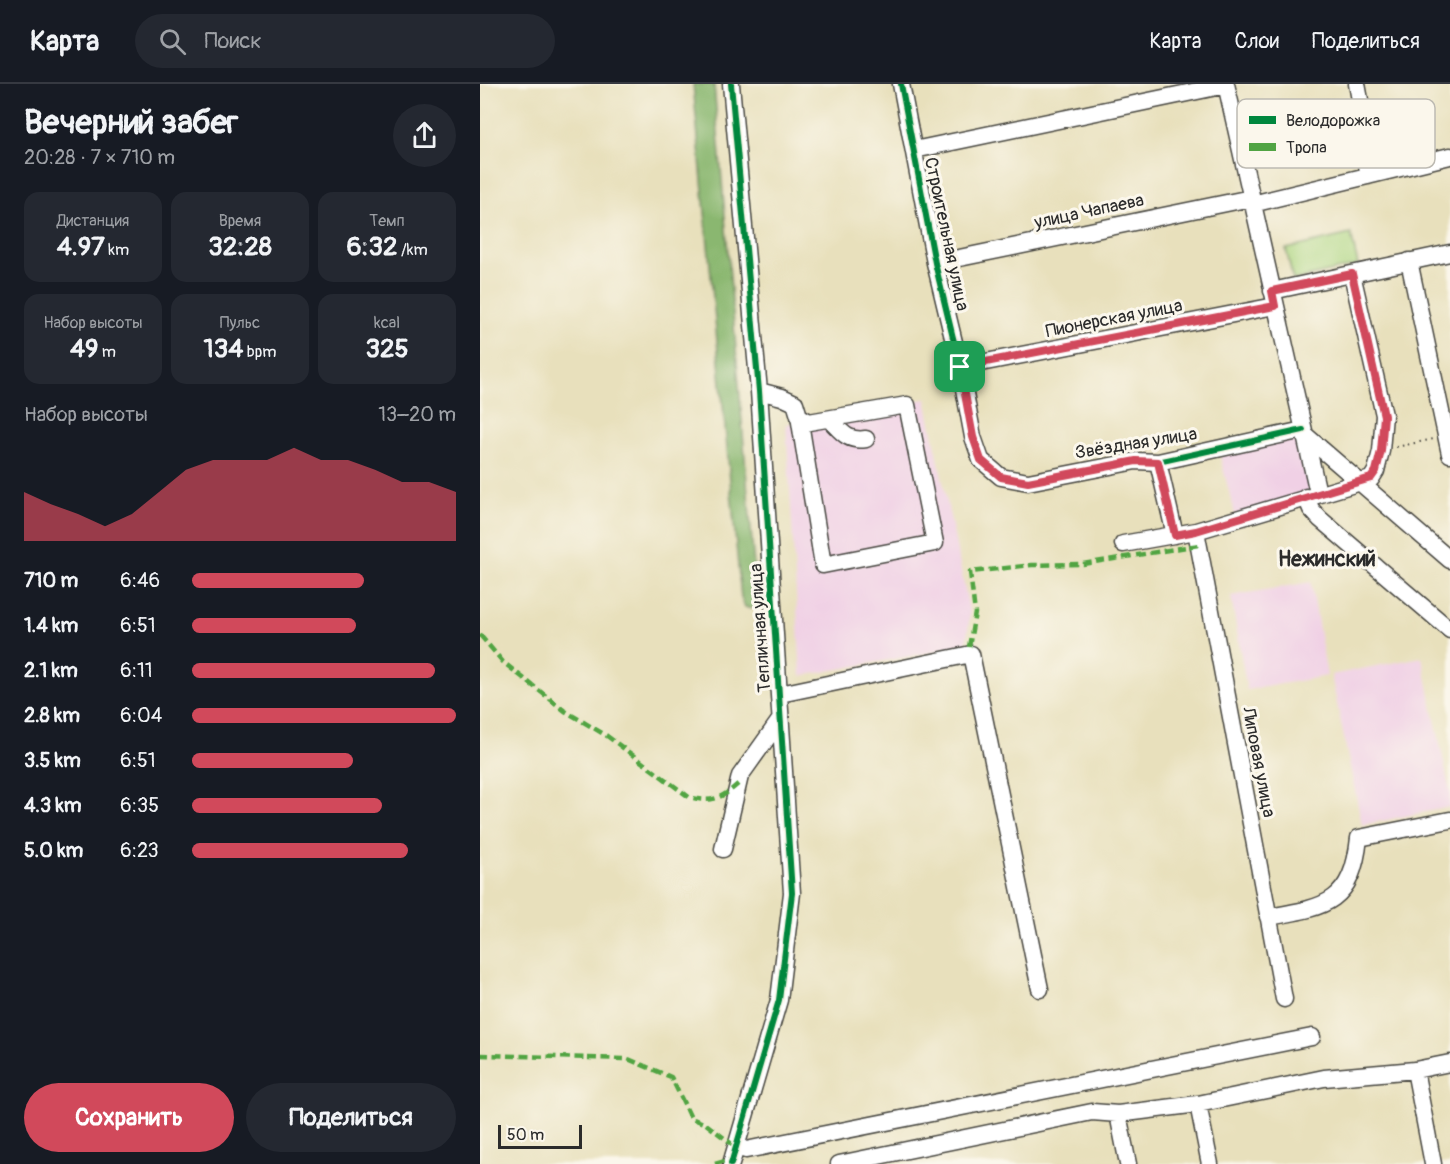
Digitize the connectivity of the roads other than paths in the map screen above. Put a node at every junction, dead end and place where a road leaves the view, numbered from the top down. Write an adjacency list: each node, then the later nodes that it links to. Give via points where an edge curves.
1 (731, 84): 21 (street, Тепличная улица)
2 (901, 84): 7 (street, Строительная улица)
3 (1226, 84): 6 (street); 7 (street)
4 (1357, 84): 5 (street)
5 (1360, 99)
6 (1237, 134)
7 (914, 150): 17 (street, Строительная улица)
8 (1450, 156): 9 (street, улица Чапаева)
9 (1435, 160)
10 (1245, 168): 14 (street)
11 (1367, 168): 13 (street)
12 (1401, 168): 13 (street, улица Чапаева)
13 (1368, 176): 14 (street, улица Чапаева)
14 (1252, 201): 17 (street, улица Чапаева); 19 (street)
15 (1450, 253): 16 (street, Пионерская улица)
16 (1409, 261): 18 (street, Пионерская улица); 24 (street)
17 (935, 263): 20 (street, Строительная улица)
18 (1352, 274): 19 (street, Пионерская улица); 30 (street, via 1384,416 1376,471)
19 (1273, 299): 20 (street, Пионерская улица); 25 (street)
20 (960, 367): 28 (street, Строительная улица)
21 (759, 392): 22 (street, via 795,403); 37 (street, Тепличная улица)
22 (799, 416): 23 (street, via 809,422); 23 (street, via 823,565 935,543 907,405)
23 (829, 419): 26 (street, via 855,441)
24 (1447, 431): 27 (street)
25 (1304, 432): 29 (street, Звёздная улица); 30 (street); 31 (street)
26 (866, 439)
27 (1450, 454)
28 (981, 460): 29 (street, Звёздная улица, via 1001,477 1028,482 1136,461)
29 (1158, 462): 33 (street)
30 (1360, 483): 31 (street); 35 (street)
31 (1312, 495): 32 (street); 36 (street, via 1311,509 1320,519)
32 (1196, 531): 33 (street); 41 (street, Липовая улица)
33 (1175, 535): 34 (street)
34 (1123, 544)
35 (1450, 561)
36 (1450, 630)
37 (780, 694): 38 (street, Тепличная улица); 42 (street, via 971,654)
38 (780, 720): 40 (street, via 740,776); 49 (street, Тепличная улица, via 792,893 779,1000)
39 (1450, 820): 41 (street, via 1359,838 1356,864 1339,896 1314,909)
40 (723, 849)
41 (1268, 917): 43 (street, Липовая улица)
42 (1040, 988)
43 (1284, 999)
44 (1312, 1037): 49 (street, via 746,1150)
45 (1450, 1063): 46 (street)
46 (1415, 1070): 47 (street, via 1324,1078); 55 (street)
47 (1198, 1104): 48 (street); 54 (street)
48 (1118, 1114): 50 (street, via 1092,1112); 53 (street)
49 (736, 1147): 51 (street, Тепличная улица)
50 (859, 1162): 52 (street)
51 (731, 1164)
52 (839, 1164)
53 (1128, 1164)
54 (1210, 1164)
55 (1432, 1164)

